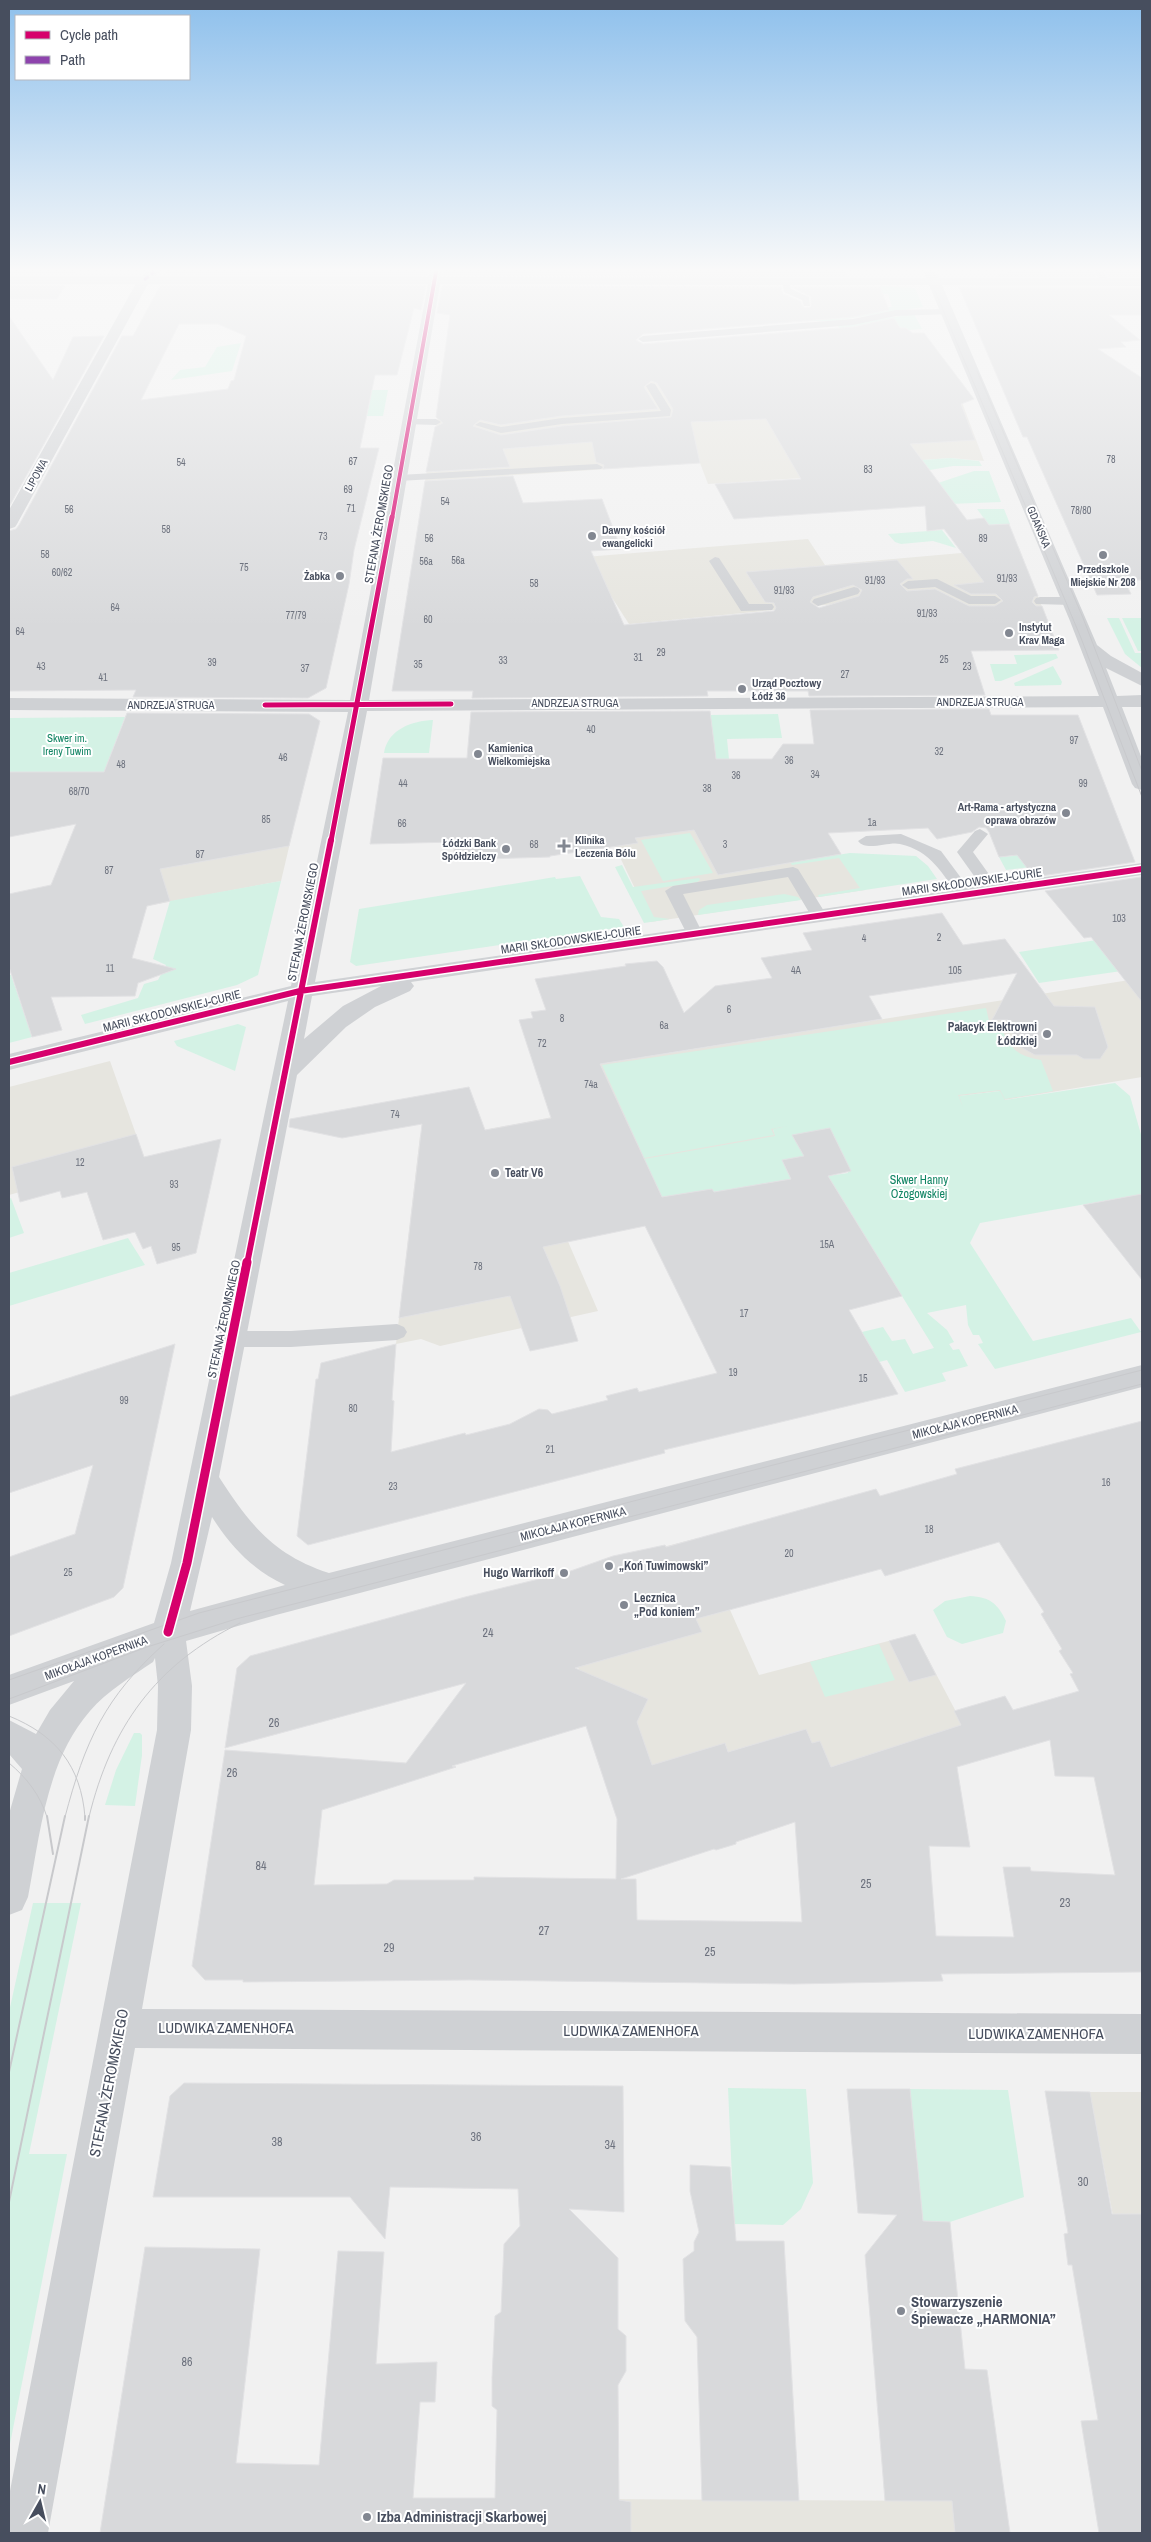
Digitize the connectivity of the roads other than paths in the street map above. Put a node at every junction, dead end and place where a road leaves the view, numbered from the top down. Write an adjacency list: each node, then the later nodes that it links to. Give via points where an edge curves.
1 (84, 391): 10 (street, LIPOWA)
2 (415, 391): 5 (street, STEFANA ŻEROMSKIEGO)
3 (654, 391): 7 (lane, via 666,414 554,422 501,430)
4 (981, 391): 16 (street, GDAŃSKA)
5 (409, 422): 6 (lane); 9 (street, STEFANA ŻEROMSKIEGO)
6 (436, 422)
7 (480, 425)
8 (598, 467): 9 (lane)
9 (399, 478): 24 (street, STEFANA ŻEROMSKIEGO)
10 (9, 524)
11 (715, 561): 18 (lane, via 745,608)
12 (908, 585): 14 (lane, via 937,583 969,600)
13 (854, 591): 17 (lane)
14 (995, 600)
15 (1040, 601): 16 (lane)
16 (1070, 601): 19 (street, GDAŃSKA)
17 (818, 602)
18 (768, 607)
19 (1089, 647): 20 (street); 21 (street, GDAŃSKA)
20 (1142, 680)
21 (1110, 701): 22 (street, ANDRZEJA STRUGA); 24 (street, ANDRZEJA STRUGA); 25 (street, GDAŃSKA)
22 (1142, 701)
23 (9, 704): 24 (street, ANDRZEJA STRUGA)
24 (358, 705): 34 (street, STEFANA ŻEROMSKIEGO)
25 (1142, 784)
26 (980, 834): 29 (lane, via 965,852)
27 (866, 841): 30 (lane, via 901,839 936,854)
28 (1142, 869): 29 (street, MARII SKŁODOWSKIEJ-CURIE)
29 (993, 890): 30 (street, MARII SKŁODOWSKIEJ-CURIE)
30 (965, 894): 31 (street, MARII SKŁODOWSKIEJ-CURIE)
31 (819, 916): 32 (street, MARII SKŁODOWSKIEJ-CURIE); 32 (lane, via 793,872 673,891)
32 (694, 934): 33 (street, MARII SKŁODOWSKIEJ-CURIE)
33 (458, 968): 34 (street, MARII SKŁODOWSKIEJ-CURIE); 36 (street, via 399,987 356,1007 317,1038)
34 (300, 990): 35 (street, MARII SKŁODOWSKIEJ-CURIE); 36 (street, STEFANA ŻEROMSKIEGO)
35 (9, 1062)
36 (286, 1072): 38 (street, STEFANA ŻEROMSKIEGO)
37 (397, 1332): 38 (lane, via 291,1339)
38 (232, 1339): 40 (street, STEFANA ŻEROMSKIEGO)
39 (1142, 1376): 41 (street, MIKOŁAJA KOPERNIKA)
40 (203, 1477): 41 (street, via 228,1517 257,1553 281,1569); 42 (street, STEFANA ŻEROMSKIEGO)
41 (329, 1587): 42 (street, MIKOŁAJA KOPERNIKA)
42 (168, 1632): 43 (street, MIKOŁAJA KOPERNIKA); 45 (street, via 77,1700 50,1738); 47 (street, STEFANA ŻEROMSKIEGO, via 175,1686 174,1730)
43 (9, 1690)
44 (9, 1736): 45 (street, via 22,1743)
45 (40, 1764): 46 (street)
46 (9, 1897)
47 (119, 2028): 48 (street, LUDWIKA ZAMENHOFA); 49 (street, STEFANA ŻEROMSKIEGO)
48 (1142, 2034)
49 (25, 2533)

